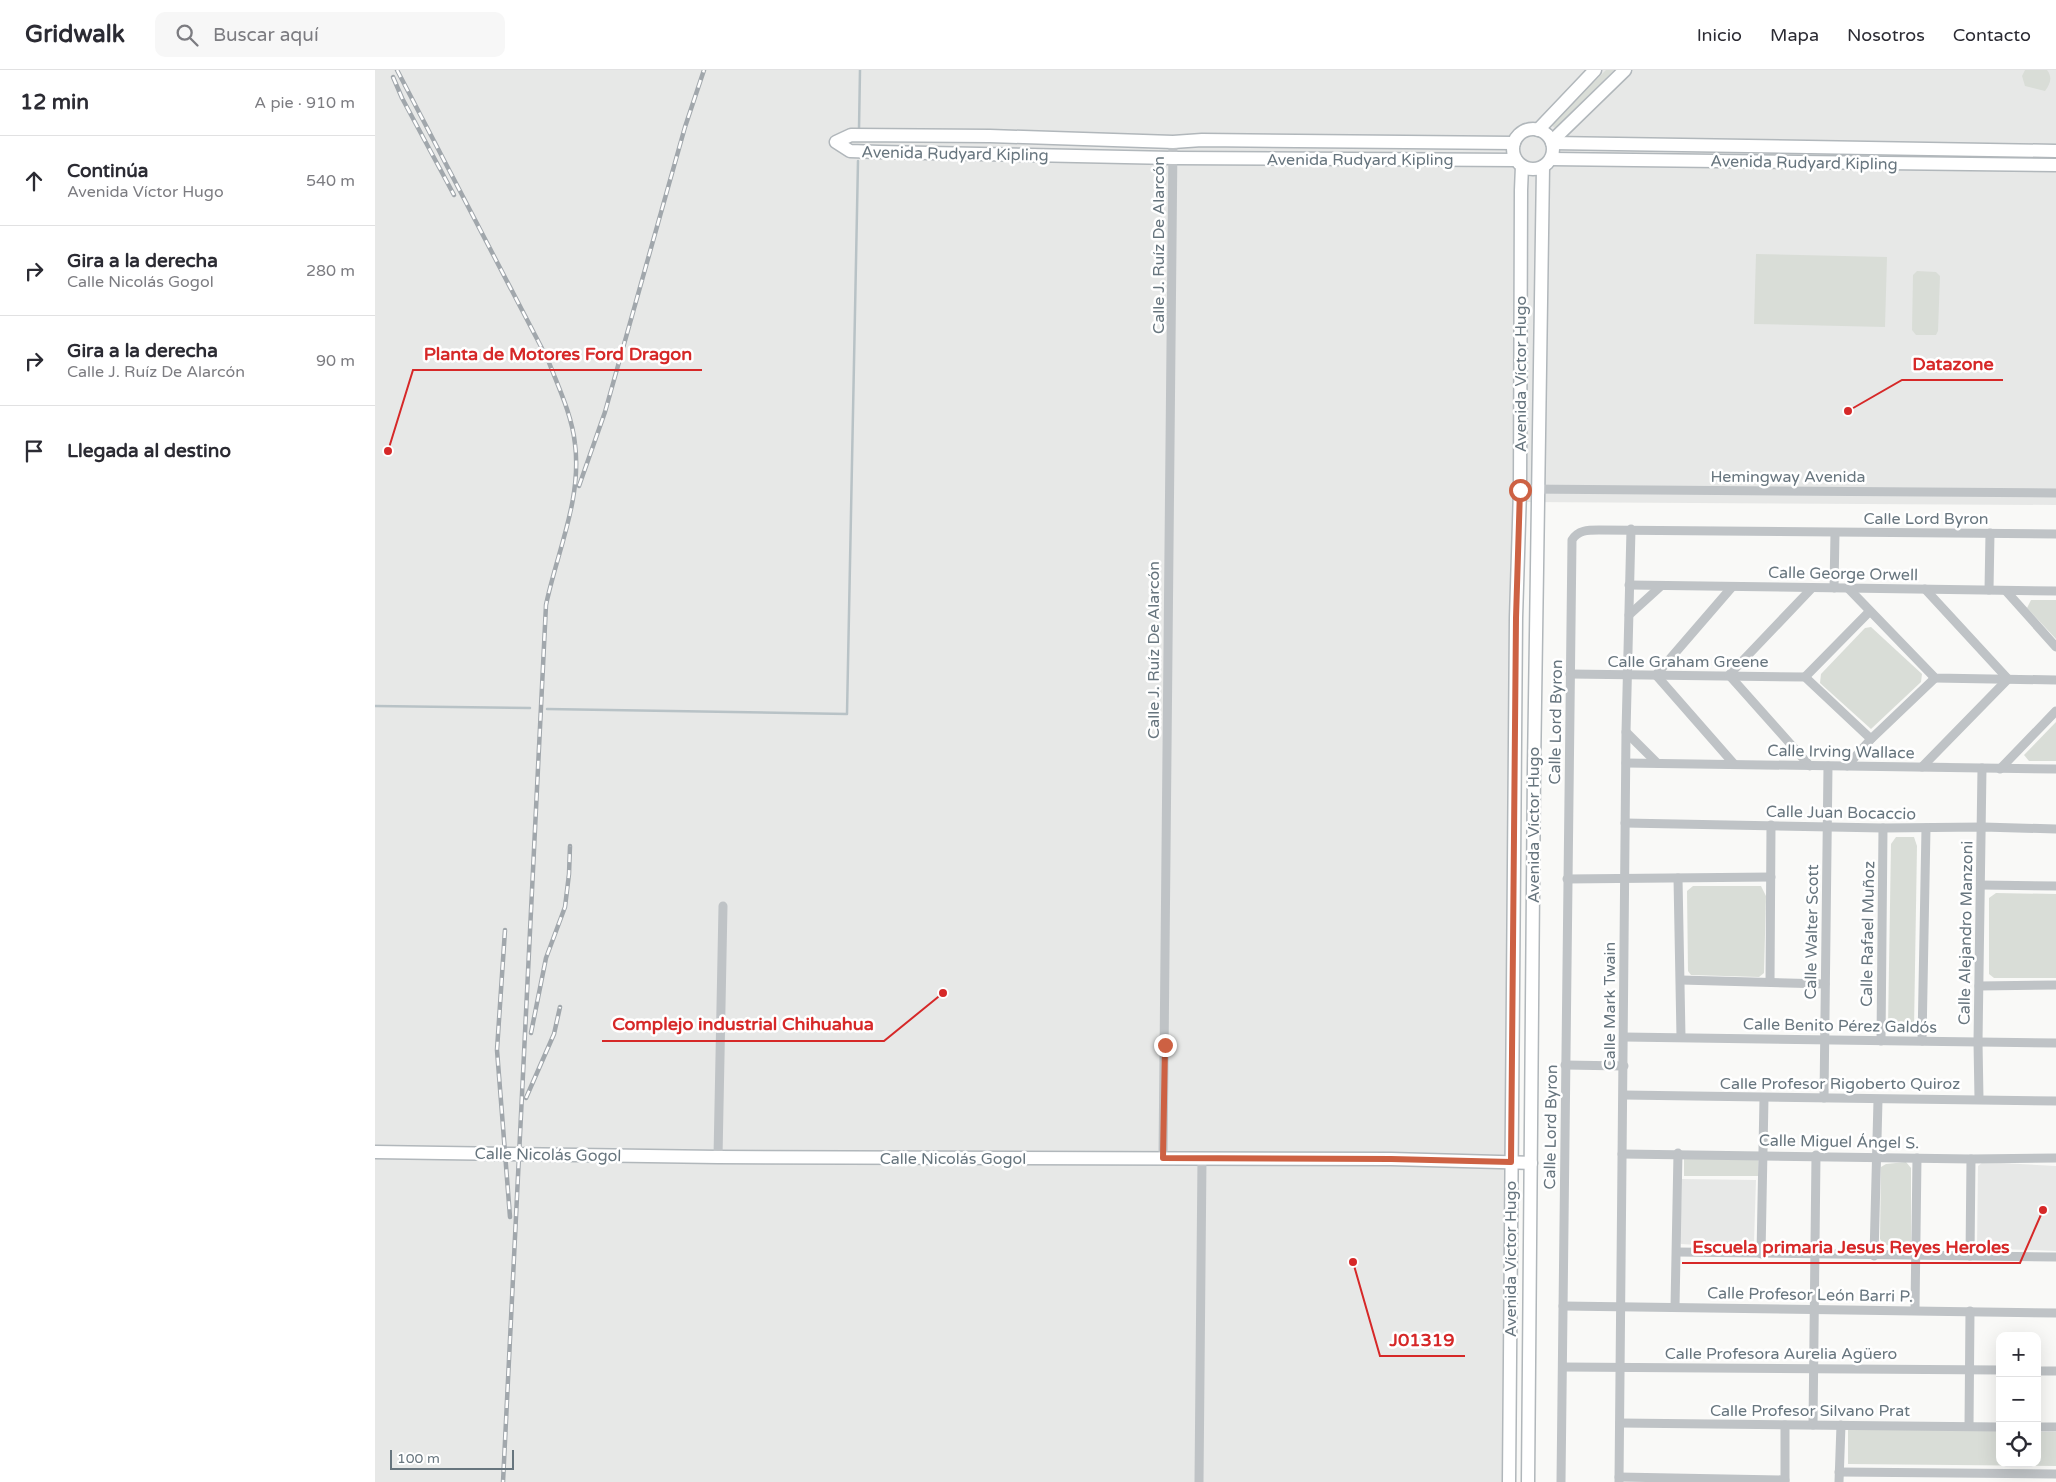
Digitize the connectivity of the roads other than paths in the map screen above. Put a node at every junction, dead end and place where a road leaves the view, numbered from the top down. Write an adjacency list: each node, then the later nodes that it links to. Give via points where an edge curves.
1 (1595, 70): 3 (street)
2 (1625, 70): 6 (street)
3 (1538, 130): 6 (street); 7 (street, via 1520,134)
4 (879, 136): 5 (street, Avenida Rudyard Kipling); 9 (street); 9 (street, Avenida Rudyard Kipling, via 851,135 837,142 850,151)
5 (1173, 142): 7 (street, Avenida Rudyard Kipling); 10 (street, Calle J. Ruíz De Alarcón)
6 (1552, 142): 8 (street, Avenida Rudyard Kipling); 12 (street, via 1553,154)
7 (1514, 143): 11 (street)
8 (2056, 151)
9 (879, 152): 10 (street, Avenida Rudyard Kipling)
10 (1173, 158): 11 (street, Avenida Rudyard Kipling); 98 (street, Calle J. Ruíz De Alarcón)
11 (1519, 163): 12 (street, via 1533,170); 15 (street, Avenida Víctor Hugo)
12 (1547, 163): 13 (street, Avenida Rudyard Kipling); 14 (street, Avenida Víctor Hugo)
13 (2056, 165)
14 (1540, 378): 15 (street); 17 (street, Avenida Víctor Hugo)
15 (1519, 379): 16 (street, Avenida Víctor Hugo)
16 (1520, 489): 17 (street, Hemingway Avenida); 103 (street, Avenida Víctor Hugo)
17 (1538, 490): 18 (street, Hemingway Avenida); 104 (street, Avenida Víctor Hugo)
18 (2056, 493)
19 (1631, 529): 20 (street, Calle Lord Byron); 23 (street, Calle Mark Twain); 36 (street, Calle Lord Byron, via 1583,530 1572,540)
20 (1835, 533): 21 (street, Calle Lord Byron); 27 (street)
21 (1990, 533): 22 (street, Calle Lord Byron); 30 (street)
22 (2056, 534)
23 (1629, 585): 24 (street, Calle George Orwell); 34 (street, Calle Mark Twain)
24 (1661, 586): 25 (street, Calle George Orwell); 34 (street)
25 (1732, 587): 26 (street, Calle George Orwell); 39 (street)
26 (1812, 588): 27 (street, Calle George Orwell); 37 (street)
27 (1834, 588): 28 (street, Calle George Orwell)
28 (1848, 588): 29 (street, Calle George Orwell); 33 (street)
29 (1925, 589): 30 (street, Calle George Orwell); 42 (street)
30 (1989, 590): 31 (street, Calle George Orwell)
31 (2006, 590): 32 (street, Calle George Orwell); 35 (street)
32 (2056, 591)
33 (1869, 612): 40 (street); 41 (street)
34 (1629, 615): 38 (street, Calle Mark Twain)
35 (2056, 647)
36 (1570, 674): 38 (street, Calle Graham Greene); 67 (street, Calle Lord Byron)
37 (1729, 675): 39 (street, Calle Graham Greene); 40 (street, Calle Graham Greene); 50 (street)
38 (1627, 676): 39 (street, Calle Graham Greene); 45 (street, Calle Mark Twain)
39 (1656, 676): 49 (street)
40 (1805, 677): 46 (street)
41 (1935, 678): 42 (street); 46 (street)
42 (2008, 679): 43 (street); 53 (street)
43 (2056, 680)
44 (2056, 711): 55 (street)
45 (1626, 732): 47 (street, Calle Mark Twain); 48 (street)
46 (1871, 738): 52 (street)
47 (1626, 763): 48 (street, Calle Irving Wallace); 57 (street, Calle Mark Twain)
48 (1657, 763): 49 (street, Calle Irving Wallace)
49 (1734, 764): 50 (street, Calle Irving Wallace)
50 (1810, 766): 51 (street, Calle Irving Wallace)
51 (1828, 766): 52 (street, Calle Irving Wallace); 59 (street, Calle Walter Scott)
52 (1847, 766): 53 (street, Calle Irving Wallace)
53 (1922, 767): 54 (street, Calle Irving Wallace)
54 (1982, 768): 55 (street, Calle Irving Wallace); 60 (street, Calle Alejandro Manzoni)
55 (2000, 769): 56 (street, Calle Irving Wallace)
56 (2056, 769)
57 (1625, 823): 58 (street, Calle Juan Bocaccio); 65 (street, Calle Mark Twain)
58 (1771, 826): 59 (street, Calle Juan Bocaccio); 64 (street)
59 (1827, 826): 61 (street, Calle Juan Bocaccio); 73 (street, Calle Walter Scott)
60 (1983, 827): 62 (street, Calle Juan Bocaccio); 63 (street, Calle Juan Bocaccio); 68 (street, Calle Alejandro Manzoni)
61 (1883, 828): 62 (street, Calle Juan Bocaccio); 79 (street, Calle Rafael Muñoz)
62 (1926, 828): 80 (street)
63 (2056, 829)
64 (1771, 877): 66 (street); 72 (street)
65 (1625, 878): 66 (street); 67 (street); 76 (street, Calle Mark Twain)
66 (1678, 878): 71 (street)
67 (1567, 879): 83 (street, Calle Lord Byron)
68 (1981, 885): 69 (street); 74 (street, Calle Alejandro Manzoni)
69 (2056, 886)
70 (723, 906): 97 (street)
71 (1681, 980): 72 (street); 77 (street)
72 (1770, 982): 73 (street)
73 (1825, 984): 78 (street, Calle Walter Scott)
74 (1979, 986): 75 (street); 81 (street, Calle Alejandro Manzoni)
75 (2056, 986)
76 (1624, 1036): 77 (street, Calle Benito Pérez Galdós); 84 (street, Calle Mark Twain)
77 (1681, 1037): 78 (street, Calle Benito Pérez Galdós)
78 (1825, 1041): 79 (street, Calle Benito Pérez Galdós); 87 (street, Calle Walter Scott)
79 (1881, 1041): 80 (street, Calle Benito Pérez Galdós)
80 (1922, 1041): 81 (street, Calle Benito Pérez Galdós)
81 (1978, 1042): 82 (street, Calle Benito Pérez Galdós); 88 (street, Calle Alejandro Manzoni)
82 (2056, 1043)
83 (1565, 1065): 84 (street); 112 (street, Calle Lord Byron)
84 (1623, 1066): 85 (street, Calle Mark Twain)
85 (1624, 1095): 86 (street, Calle Profesor Rigoberto Quiroz); 93 (street, Calle Mark Twain)
86 (1764, 1098): 87 (street, Calle Profesor Rigoberto Quiroz); 94 (street)
87 (1824, 1098): 89 (street, Calle Profesor Rigoberto Quiroz)
88 (1979, 1098): 89 (street, Calle Profesor Rigoberto Quiroz); 90 (street, Calle Profesor Rigoberto Quiroz)
89 (1878, 1100): 96 (street)
90 (2056, 1101)
91 (375, 1152): 97 (street, Calle Nicolás Gogol)
92 (1678, 1153): 93 (street, Calle Miguel Ángel S.); 94 (street, Calle Miguel Ángel S.); 105 (street)
93 (1622, 1154): 113 (street, Calle Mark Twain)
94 (1763, 1154): 95 (street, Calle Miguel Ángel S.); 106 (street)
95 (1817, 1155): 96 (street, Calle Miguel Ángel S.); 107 (street)
96 (1877, 1156): 100 (street, Calle Miguel Ángel S.); 108 (street)
97 (718, 1157): 98 (street, Calle Nicolás Gogol)
98 (1163, 1158): 99 (street, Calle Nicolás Gogol)
99 (1202, 1158): 103 (street, Calle Nicolás Gogol); 138 (street)
100 (1917, 1158): 102 (street, Calle Miguel Ángel S.); 109 (street)
101 (2056, 1158): 102 (street, Calle Miguel Ángel S.)
102 (1971, 1159): 110 (street)
103 (1511, 1162): 104 (street, Calle Nicolás Gogol); 139 (street, Avenida Víctor Hugo)
104 (1531, 1163): 140 (street, Avenida Víctor Hugo)
105 (1677, 1252): 106 (street); 114 (street)
106 (1761, 1254): 107 (street)
107 (1816, 1255): 108 (street); 115 (street)
108 (1874, 1256): 109 (street)
109 (1916, 1256): 110 (street); 116 (street)
110 (1970, 1256): 111 (street)
111 (2056, 1257)
112 (1563, 1306): 113 (street, Calle Profesor León Barri P.); 119 (street, Calle Lord Byron)
113 (1621, 1307): 114 (street, Calle Profesor León Barri P.); 120 (street, Calle Mark Twain)
114 (1675, 1307): 115 (street, Calle Profesor León Barri P.)
115 (1815, 1309): 116 (street, Calle Profesor León Barri P.); 121 (street)
116 (1915, 1310): 117 (street, Calle Profesor León Barri P.)
117 (1970, 1311): 118 (street, Calle Profesor León Barri P.); 122 (street)
118 (2056, 1313)
119 (1563, 1366): 120 (street, Calle Profesora Aurelia Agüero); 141 (street, Calle Lord Byron)
120 (1621, 1367): 121 (street, Calle Profesora Aurelia Agüero); 126 (street, Calle Mark Twain)
121 (1814, 1368): 122 (street, Calle Profesora Aurelia Agüero); 128 (street)
122 (1970, 1370): 123 (street, Calle Profesora Aurelia Agüero); 130 (street)
123 (1996, 1370)
124 (2041, 1370): 125 (street)
125 (2056, 1371)
126 (1620, 1423): 127 (street, Calle Profesor Silvano Prat); 136 (street, Calle Mark Twain)
127 (1785, 1425): 128 (street, Calle Profesor Silvano Prat); 137 (street)
128 (1813, 1425): 129 (street, Calle Profesor Silvano Prat)
129 (1841, 1425): 130 (street, Calle Profesor Silvano Prat); 134 (street)
130 (1969, 1426): 131 (street, Calle Profesor Silvano Prat)
131 (1996, 1426)
132 (2041, 1427): 133 (street)
133 (2056, 1427)
134 (1839, 1472): 135 (street); 142 (street)
135 (2056, 1474)
136 (1619, 1480): 137 (street)
137 (1785, 1481)
138 (1199, 1482)
139 (1509, 1482)
140 (1529, 1482)
141 (1561, 1482)
142 (1839, 1482)

